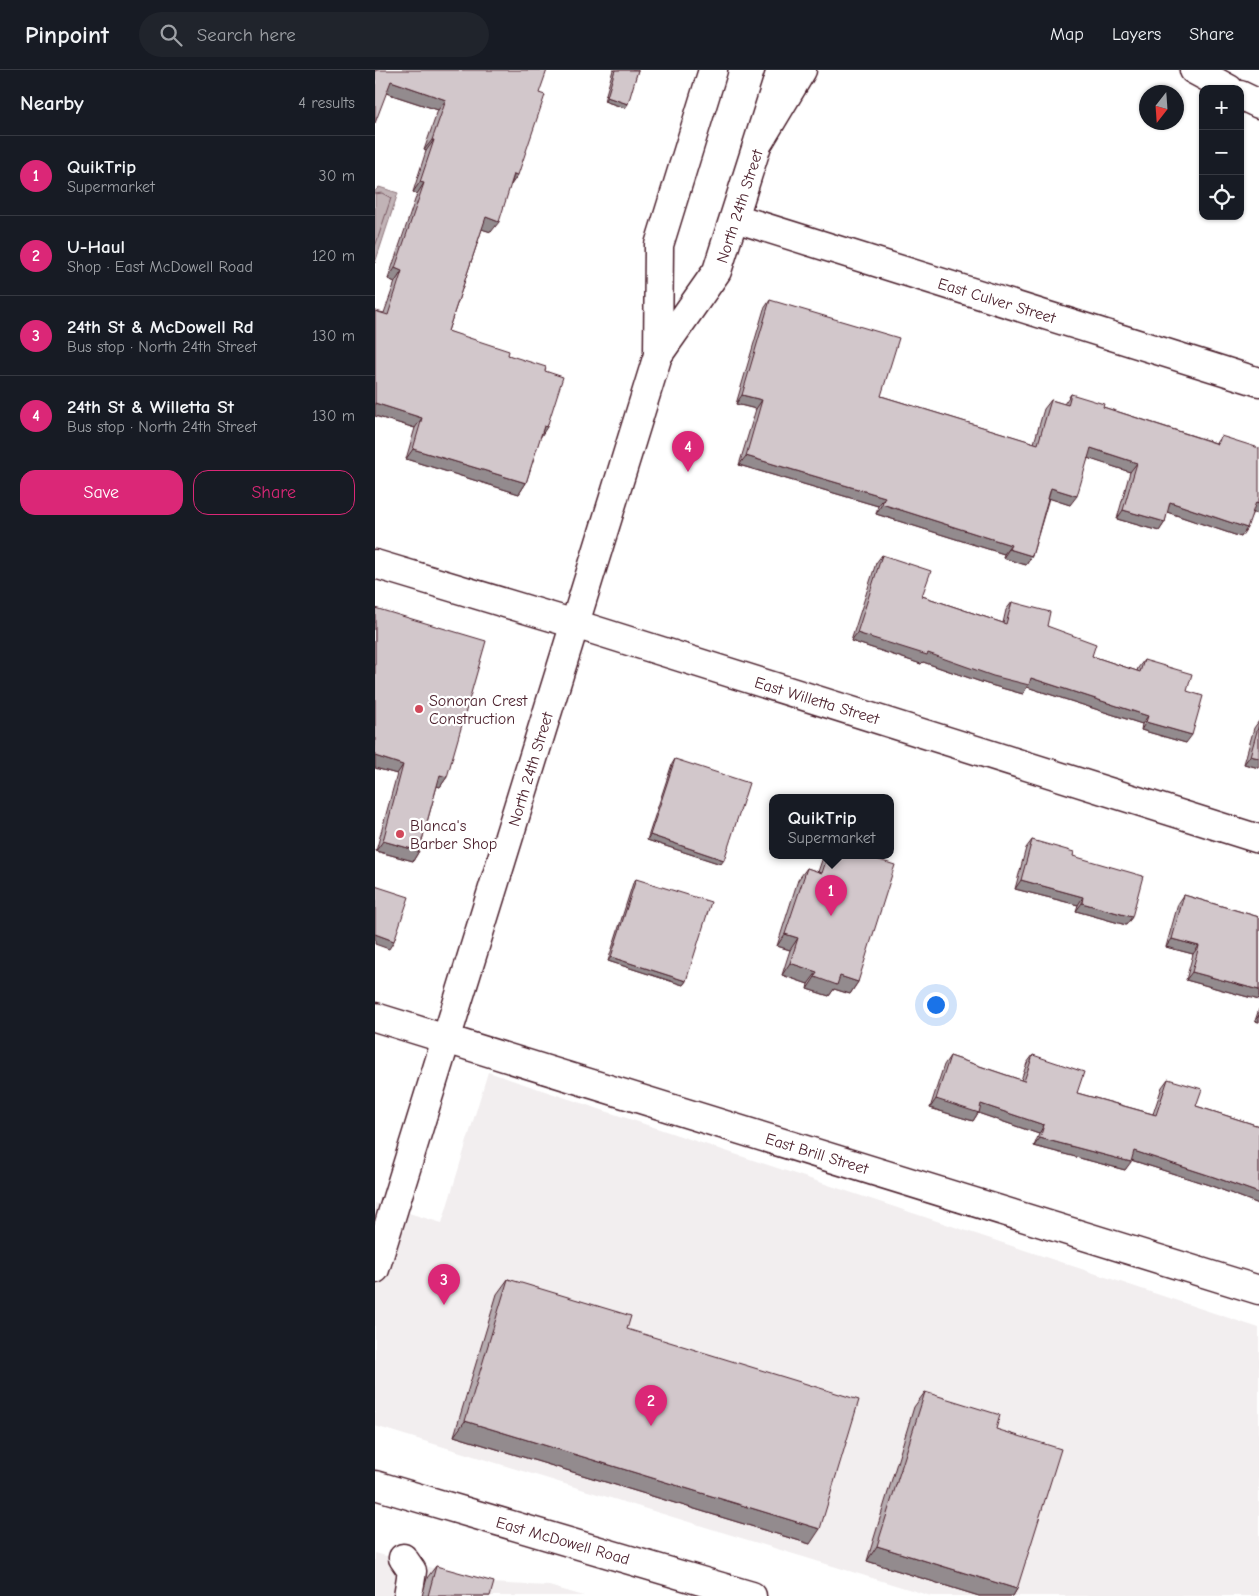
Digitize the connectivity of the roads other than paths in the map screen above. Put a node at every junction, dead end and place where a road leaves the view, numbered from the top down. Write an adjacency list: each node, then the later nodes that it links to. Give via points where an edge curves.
1 (713, 70): 10 (main road, North 24th Street, via 659,245)
2 (781, 70): 8 (main road, North 24th Street)
3 (802, 70): 8 (main road)
4 (1194, 70): 5 (main road)
5 (1222, 85)
6 (1244, 96): 7 (main road)
7 (1259, 104)
8 (760, 140): 9 (main road, North 24th Street)
9 (735, 218): 10 (main road, North 24th Street, via 717,271); 11 (main road, East Culver Street)
10 (658, 355): 13 (main road, North 24th Street)
11 (1259, 382)
12 (375, 564): 13 (main road, East Willetta Street)
13 (575, 624): 14 (main road, East Willetta Street); 16 (main road, North 24th Street)
14 (1259, 839)
15 (375, 1017): 16 (main road, East Brill Street)
16 (447, 1039): 17 (main road, North 24th Street); 18 (main road, East Brill Street)
17 (375, 1269)
18 (1259, 1290)
19 (375, 1485): 22 (main road, East McDowell Road)
20 (403, 1558): 21 (main road, via 412,1571)
21 (408, 1596)
22 (752, 1596)

